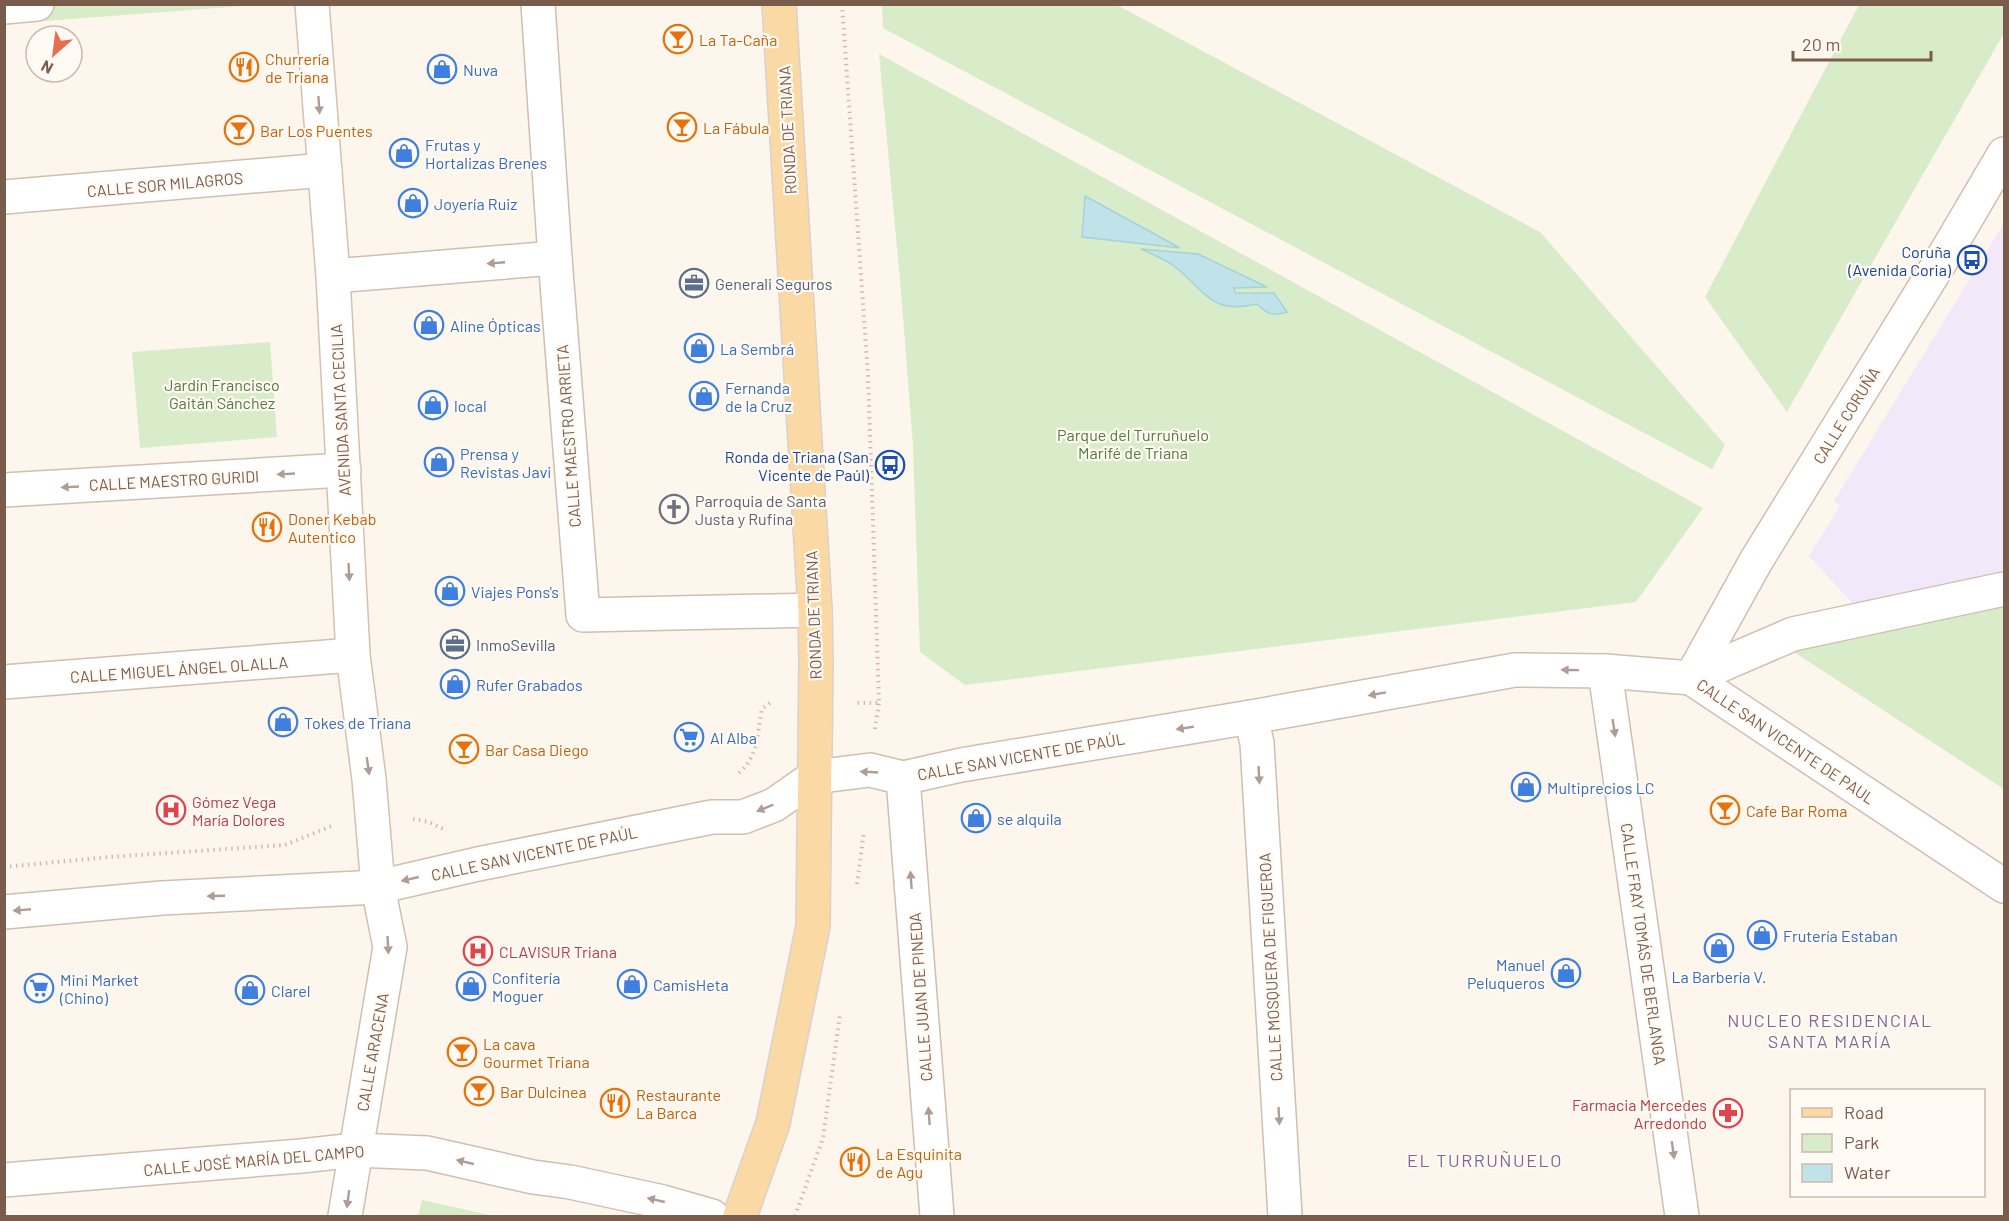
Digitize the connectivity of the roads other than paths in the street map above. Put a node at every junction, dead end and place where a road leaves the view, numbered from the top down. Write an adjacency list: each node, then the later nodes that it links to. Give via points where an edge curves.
1 (37, 4): 5 (street)
2 (312, 4): 7 (street, AVENIDA SANTA CECILIA, one-way to 7)
3 (538, 4): 9 (street, CALLE MAESTRO ARRIETA)
4 (779, 4): 14 (main road, RONDA DE TRIANA)
5 (4, 7)
6 (2004, 154): 17 (street, CALLE CORUÑA, via 1756,561)
7 (325, 170): 8 (street, CALLE SOR MILAGROS); 10 (street, AVENIDA SANTA CECILIA)
8 (4, 197)
9 (555, 258): 10 (street, one-way to 10); 14 (street, CALLE MAESTRO ARRIETA, via 583,615)
10 (333, 276): 11 (street, AVENIDA SANTA CECILIA)
11 (344, 470): 12 (street, CALLE MAESTRO GURIDI, one-way to 12); 15 (street, AVENIDA SANTA CECILIA, one-way to 15)
12 (4, 490)
13 (2004, 590): 17 (street, CALLE SAN VICENTE DE PAUL, via 1793,634)
14 (815, 610): 20 (main road, RONDA DE TRIANA)
15 (353, 655): 18 (street, CALLE MIGUEL ÁNGEL OLALLA); 23 (street, AVENIDA SANTA CECILIA, one-way to 23)
16 (1605, 671): 17 (street, CALLE SAN VICENTE DE PAÚL); 19 (street, CALLE SAN VICENTE DE PAÚL, one-way to 19, via 1515,670); 32 (street, CALLE FRAY TOMÁS DE BERLANGA, one-way to 32)
17 (1691, 678): 22 (street, CALLE SAN VICENTE DE PAUL)
18 (4, 682)
19 (1251, 717): 21 (street, CALLE SAN VICENTE DE PAÚL, one-way to 21); 31 (street, CALLE MOSQUERA DE FIGUEROA, one-way to 31, via 1257,743)
20 (814, 777): 21 (street, CALLE SAN VICENTE DE PAÚL, one-way to 20, via 870,770); 23 (street, CALLE SAN VICENTE DE PAÚL, one-way to 23, via 774,805 743,817 712,817); 29 (main road, RONDA DE TRIANA, via 813,926 773,1123)
21 (903, 778): 30 (street, CALLE JUAN DE PINEDA, one-way to 21)
22 (2004, 886)
23 (378, 887): 24 (street, CALLE SAN VICENTE DE PAÚL, one-way to 24, via 162,898); 25 (street, CALLE ARACENA, one-way to 25, via 390,947)
24 (4, 912)
25 (355, 1150): 26 (street, CALLE JOSÉ MARÍA DEL CAMPO); 27 (street, CALLE ARACENA, one-way to 27); 28 (street, CALLE JOSÉ MARÍA DEL CAMPO, one-way to 25, via 663,1202 427,1153)
26 (4, 1180)
27 (345, 1216)
28 (712, 1216)
29 (740, 1216)
30 (937, 1216)
31 (1285, 1216)
32 (1682, 1216)

